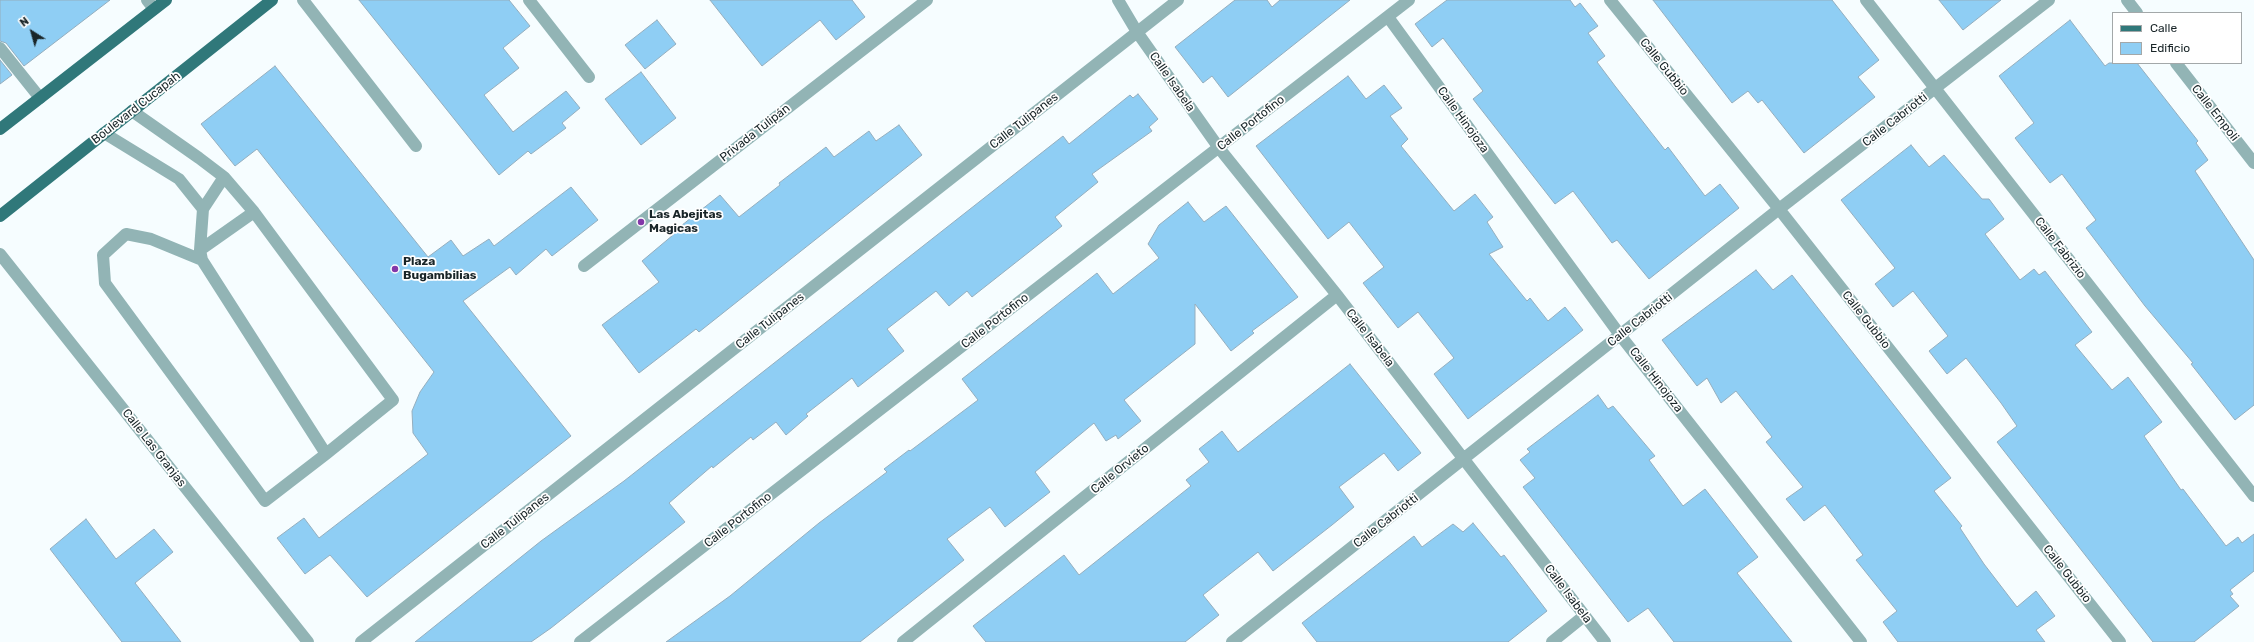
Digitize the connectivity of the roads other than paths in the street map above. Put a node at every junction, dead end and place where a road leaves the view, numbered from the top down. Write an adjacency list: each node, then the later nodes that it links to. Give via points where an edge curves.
1 (166, 0): 13 (main road)
2 (272, 0): 22 (main road, Boulevard Cucapah)
3 (303, 0): 25 (street)
4 (529, 0): 19 (street)
5 (927, 0): 35 (street, Privada Tulipán)
6 (1118, 0): 16 (street, Calle Isabela)
7 (1178, 0): 16 (street, Calle Tulipanes)
8 (1409, 0): 15 (street, Calle Portofino)
9 (1610, 0): 30 (street, Calle Gubbio)
10 (1866, 0): 20 (street, Calle Fabrizio)
11 (2049, 0): 20 (street, Calle Cabriotti)
12 (2127, 0): 14 (street)
13 (150, 5): 21 (main road)
14 (2136, 12)
15 (1388, 17): 26 (street, Calle Portofino); 37 (street, Calle Hinojoza)
16 (1137, 32): 26 (street, Calle Isabela); 43 (street, Calle Tulipanes)
17 (0, 48): 21 (street)
18 (2177, 64): 27 (street, Calle Empoli)
19 (589, 78)
20 (1935, 89): 30 (street, Calle Cabriotti); 40 (street, Calle Fabrizio)
21 (40, 98): 23 (main road)
22 (132, 111): 24 (main road, Boulevard Cucapah); 28 (street)
23 (0, 129)
24 (104, 133): 29 (street, via 179,179); 32 (main road, Boulevard Cucapah)
25 (416, 146)
26 (1219, 148): 36 (street, Calle Isabela); 44 (street, Calle Portofino)
27 (2254, 163)
28 (224, 178): 29 (street); 31 (street)
29 (203, 209): 34 (street)
30 (1779, 209): 37 (street, Calle Cabriotti); 50 (street, Calle Gubbio)
31 (254, 212): 34 (street); 38 (street, via 393,400)
32 (0, 216)
33 (0, 254): 42 (street, Calle Las Granjas)
34 (201, 255): 38 (street); 38 (street, via 126,234 103,255 105,282 265,501)
35 (584, 266)
36 (1337, 295): 39 (street, Calle Isabela); 45 (street, Calle Orvieto)
37 (1620, 335): 39 (street, Calle Cabriotti); 49 (street, Calle Hinojoza)
38 (326, 454)
39 (1465, 459): 41 (street, Calle Isabela); 46 (street, Calle Cabriotti)
40 (2254, 496)
41 (1584, 616): 47 (street); 48 (street, Calle Isabela)
42 (308, 642)
43 (361, 642)
44 (580, 642)
45 (903, 642)
46 (1232, 642)
47 (1552, 642)
48 (1605, 642)
49 (1861, 642)
50 (2120, 642)

